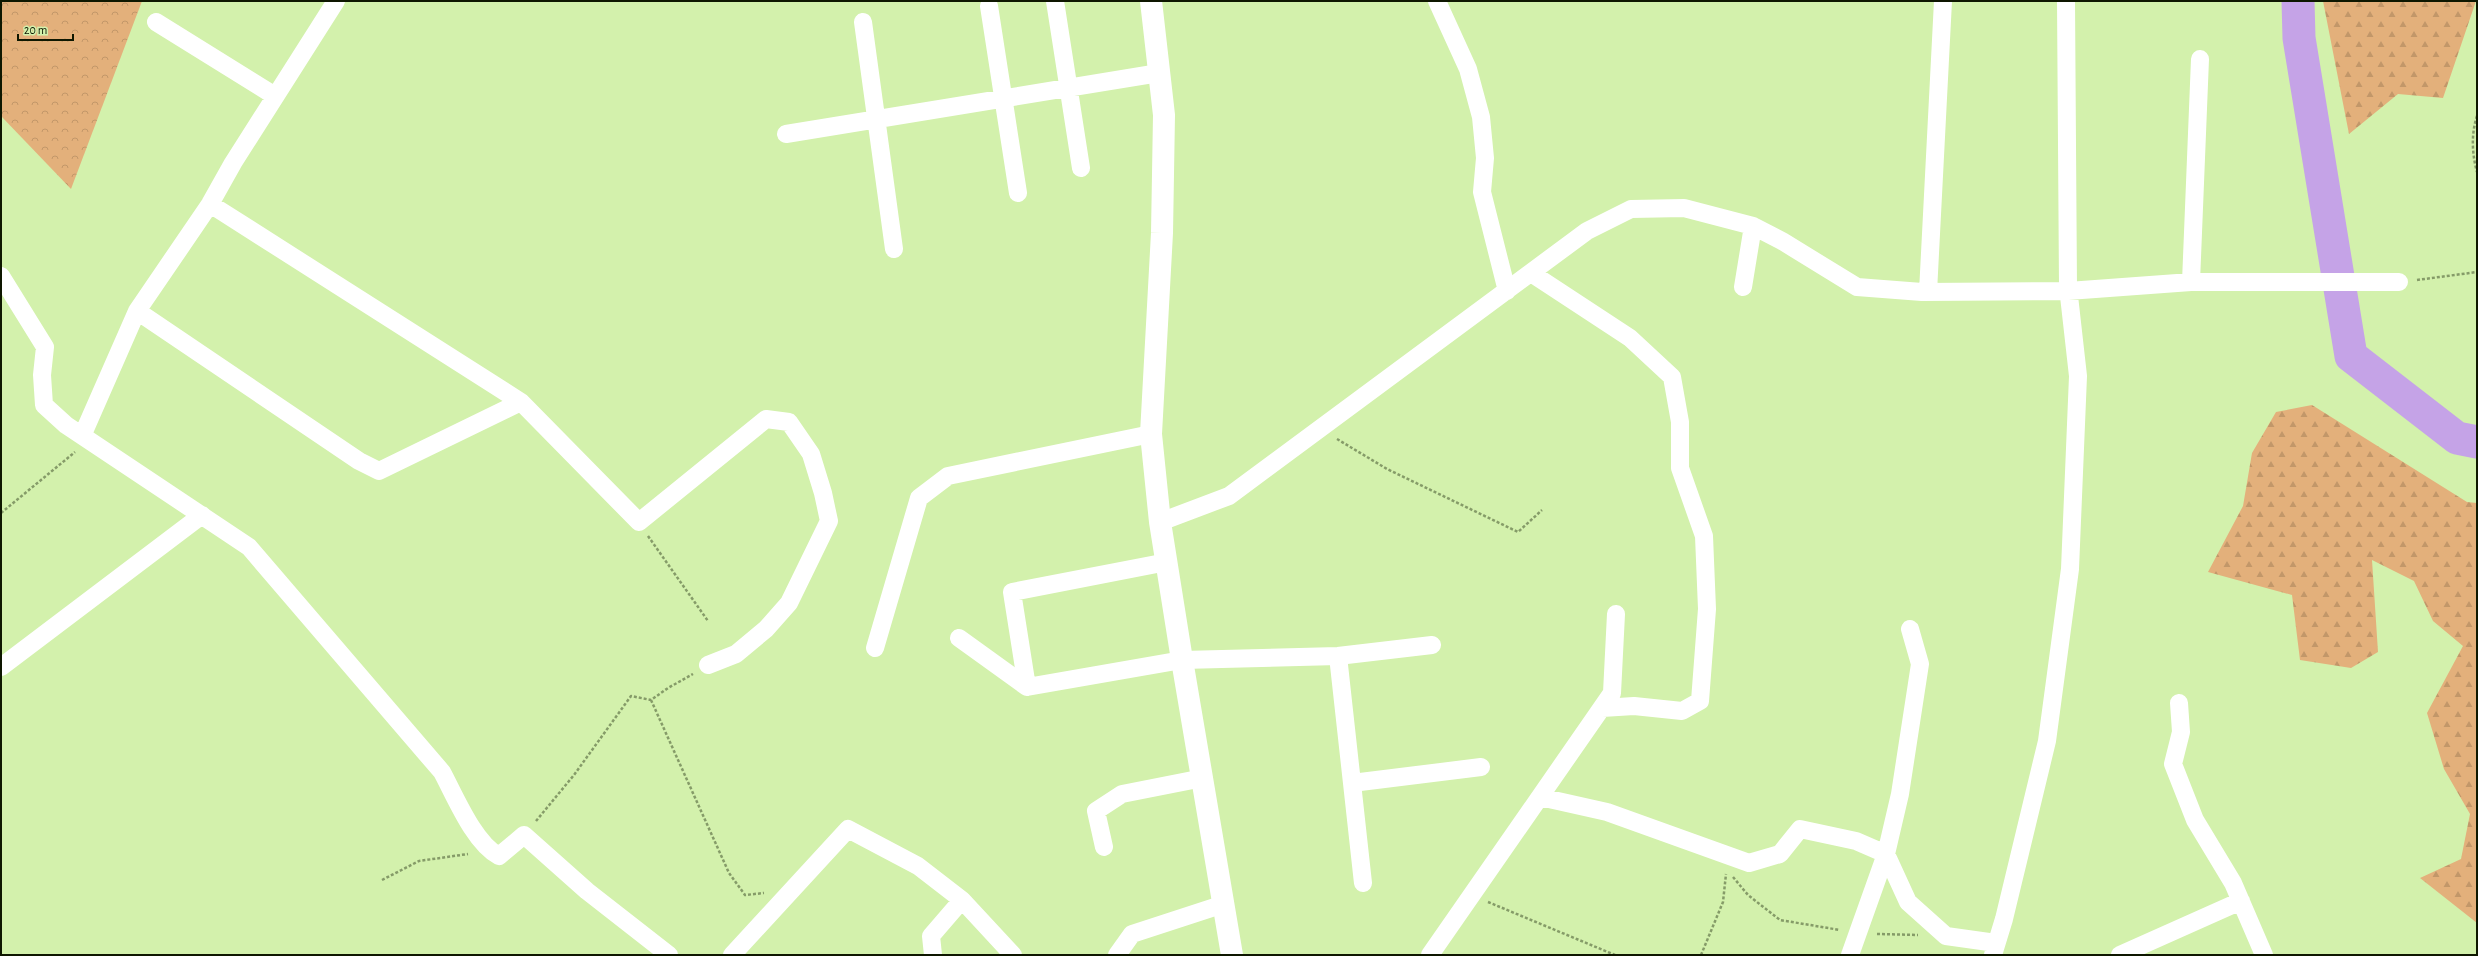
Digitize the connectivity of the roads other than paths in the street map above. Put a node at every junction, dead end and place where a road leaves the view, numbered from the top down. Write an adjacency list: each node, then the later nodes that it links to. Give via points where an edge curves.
1 (336, 1): 13 (street)
2 (1055, 1): 12 (street)
3 (1151, 1): 11 (main road)
4 (1437, 1): 27 (street, via 1468,70 1481,117 1485,158 1482,192)
5 (1943, 1): 29 (street)
6 (2066, 1): 28 (street)
7 (989, 6): 14 (street)
8 (156, 22): 13 (street)
9 (863, 22): 15 (street)
10 (2200, 59): 24 (street)
11 (1159, 73): 12 (street); 32 (main road, via 1164,115 1162,233)
12 (1068, 88): 14 (street); 17 (street)
13 (275, 96): 19 (street)
14 (1003, 98): 15 (street); 18 (street)
15 (876, 119): 16 (street); 21 (street)
16 (786, 134)
17 (1081, 168)
18 (1018, 193)
19 (210, 204): 30 (street); 31 (street)
20 (1753, 226): 22 (street, via 1684,208 1631,208 1587,231); 26 (street); 29 (street, via 1857,287)
21 (894, 249)
22 (1531, 273): 27 (street); 48 (street, via 1630,338 1672,376 1680,422 1680,468 1704,536 1707,609 1700,701 1682,711 1634,706)
23 (1, 276): 33 (street, via 45,347 42,375 44,405 66,425)
24 (2191, 282): 25 (street); 28 (street)
25 (2399, 282)
26 (1743, 287)
27 (1507, 291): 35 (street, via 1229,496)
28 (2068, 291): 29 (street); 59 (street, via 2078,376 2070,569 2047,741)
29 (1928, 292)
30 (137, 311): 31 (street, via 359,462 379,470); 33 (street)
31 (521, 402): 44 (street, via 639,522 766,419 789,422 811,454 829,522 789,603 766,629 736,654)
32 (1151, 434): 35 (main road); 41 (street, via 948,476 931,489 920,498)
33 (87, 437): 34 (street)
34 (202, 515): 45 (street); 60 (street, via 249,547 442,772 488,850 499,856 524,835 587,891)
35 (1160, 522): 36 (main road)
36 (1167, 562): 43 (main road); 46 (street, via 1012,592)
37 (1616, 614): 48 (street, via 1612,693)
38 (1910, 629): 54 (street, via 1920,664 1900,794)
39 (959, 638): 46 (street)
40 (1432, 645): 42 (street)
41 (875, 648)
42 (1338, 656): 43 (street); 51 (street)
43 (1182, 660): 46 (street); 50 (main road)
44 (708, 666)
45 (1, 667)
46 (1027, 687)
47 (2179, 703): 57 (street, via 2181,732 2173,764 2195,820)
48 (1602, 708): 52 (street)
49 (1480, 767): 51 (street)
50 (1203, 778): 53 (street, via 1122,794 1096,811); 58 (main road)
51 (1352, 783): 55 (street)
52 (1540, 797): 54 (street, via 1607,812 1749,863 1780,854 1800,829 1856,841); 66 (street)
53 (1104, 847)
54 (1886, 854): 59 (street, via 1908,902 1946,936); 67 (street)
55 (1363, 883)
56 (962, 900): 61 (street, via 918,866 848,829); 62 (street, via 931,936); 63 (street)
57 (2241, 901): 68 (street); 69 (street)
58 (1224, 904): 64 (street, via 1132,934); 65 (main road)
59 (1995, 949)
60 (669, 955)
61 (732, 955)
62 (933, 955)
63 (1013, 955)
64 (1116, 955)
65 (1232, 955)
66 (1430, 955)
67 (1850, 955)
68 (2120, 955)
69 (2264, 955)

